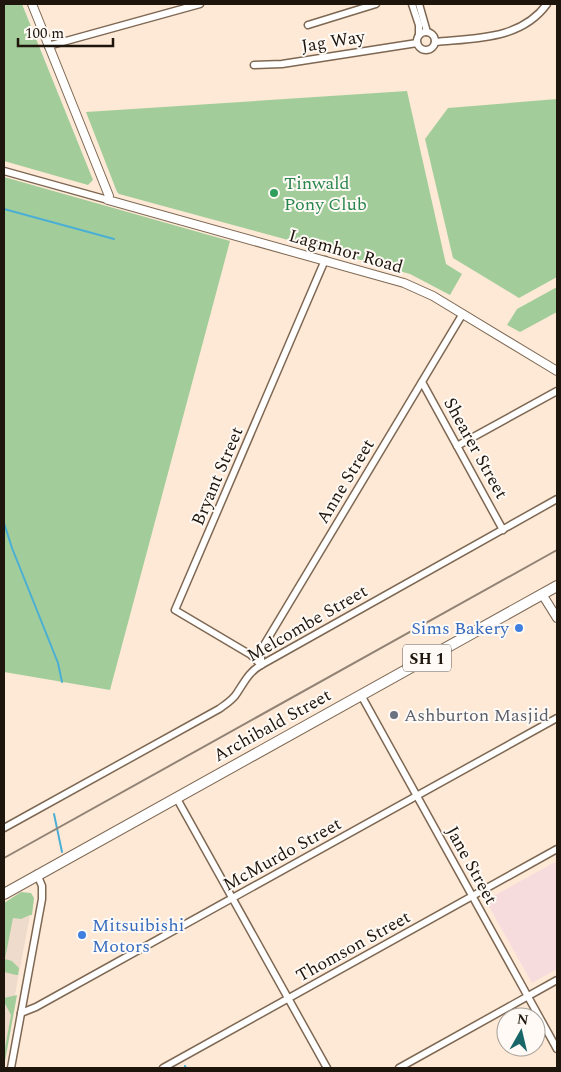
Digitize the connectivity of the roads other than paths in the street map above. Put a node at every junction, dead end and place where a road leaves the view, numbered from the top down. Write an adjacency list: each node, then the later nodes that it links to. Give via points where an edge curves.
1 (32, 4): 11 (street)
2 (200, 4): 11 (street)
3 (376, 4): 7 (street)
4 (412, 4): 9 (street, via 419,25)
5 (419, 4): 8 (street)
6 (547, 4): 10 (street, via 528,21 498,36)
7 (308, 25)
8 (427, 32): 9 (street); 10 (street, via 433,35)
9 (418, 39): 10 (street, via 422,49 427,50); 12 (street, Jag Way, via 282,64)
10 (435, 42)
11 (48, 46): 14 (street)
12 (254, 65)
13 (4, 171): 14 (street)
14 (108, 200): 15 (street, Lagmhor Road)
15 (325, 260): 16 (street, Lagmhor Road, via 404,283 433,296); 26 (street, Bryant Street, via 176,610)
16 (462, 315): 17 (street, Lagmhor Road); 18 (street, Anne Street)
17 (557, 371)
18 (422, 382): 20 (street, Shearer Street); 26 (street, Anne Street, via 262,650)
19 (557, 391): 20 (street)
20 (457, 446): 22 (street, Shearer Street)
21 (557, 499): 22 (street, Melcombe Street)
22 (503, 530): 26 (street, Melcombe Street)
23 (557, 586): 24 (highway, Archibald Street / SH 1)
24 (542, 594): 25 (street); 27 (highway, Archibald Street / SH 1)
25 (557, 618)
26 (261, 665): 31 (street, Melcombe Street, via 252,671 233,698 219,709)
27 (360, 695): 29 (street, Jane Street); 30 (highway, Archibald Street / SH 1)
28 (557, 718): 29 (street, McMurdo Street)
29 (416, 796): 35 (street, Jane Street); 36 (street, McMurdo Street)
30 (176, 797): 33 (highway, Archibald Street / SH 1); 36 (street)
31 (4, 828)
32 (557, 849): 35 (street, Thomson Street)
33 (37, 874): 34 (highway, Archibald Street / SH 1); 40 (street, via 42,886 42,899)
34 (4, 894)
35 (473, 896): 38 (street, Jane Street); 39 (street, Thomson Street)
36 (233, 898): 39 (street); 40 (street, McMurdo Street)
37 (557, 980): 38 (street)
38 (528, 997): 41 (street, Jane Street); 45 (street)
39 (288, 999): 43 (street, Thomson Street); 44 (street)
40 (21, 1013): 42 (street)
41 (557, 1049)
42 (11, 1068)
43 (163, 1068)
44 (327, 1068)
45 (399, 1068)

